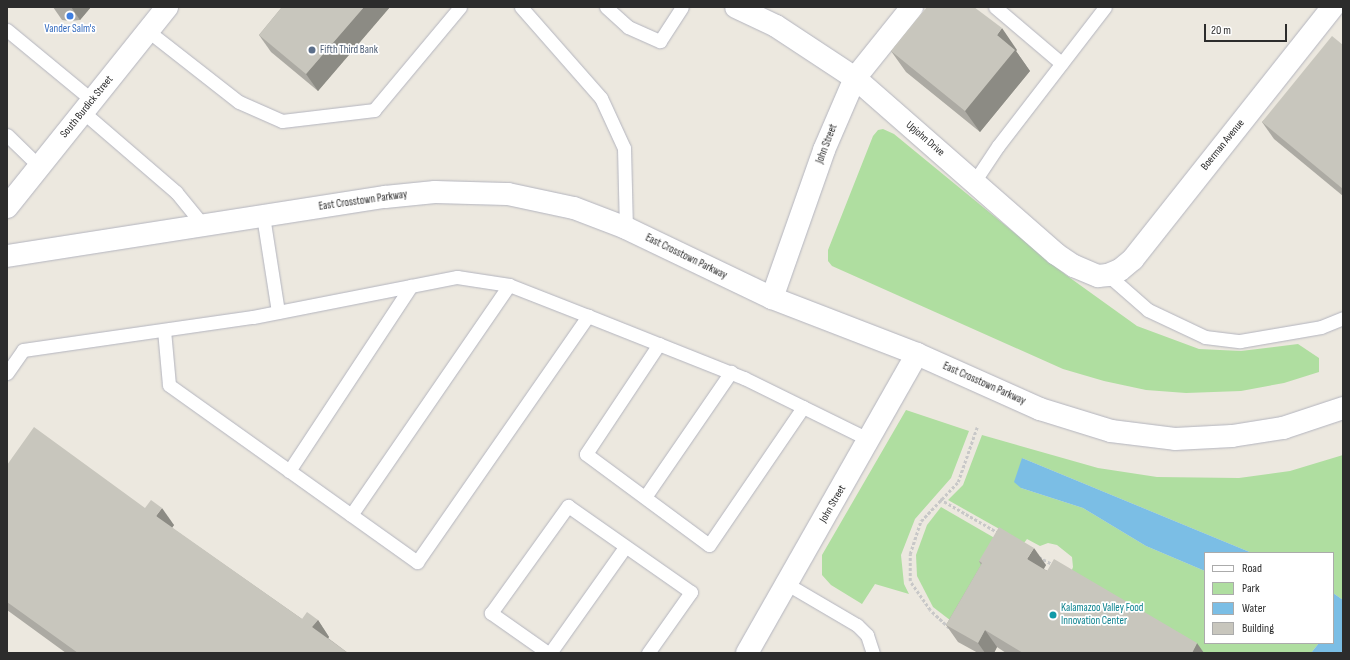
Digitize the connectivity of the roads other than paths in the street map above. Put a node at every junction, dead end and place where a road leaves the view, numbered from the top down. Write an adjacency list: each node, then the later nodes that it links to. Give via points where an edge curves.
1 (168, 7): 12 (street, South Burdick Street)
2 (460, 7): 12 (lane, via 374,110 282,121 239,102)
3 (521, 7): 22 (lane, via 601,98 624,148)
4 (606, 7): 5 (lane, via 628,28 660,41)
5 (682, 7)
6 (736, 7): 14 (street, Upjohn Drive, via 776,26)
7 (912, 7): 14 (street, John Street)
8 (995, 7): 13 (lane)
9 (1105, 7): 13 (lane)
10 (1333, 7): 24 (street, Boerman Avenue, via 1133,259)
11 (7, 30): 15 (lane)
12 (148, 31): 15 (street, South Burdick Street)
13 (1062, 63): 18 (lane)
14 (855, 78): 18 (street, Upjohn Drive); 27 (street, John Street, via 824,150)
15 (88, 106): 17 (street, South Burdick Street); 21 (lane, via 176,192)
16 (7, 135): 17 (lane)
17 (40, 166): 19 (street, South Burdick Street)
18 (974, 182): 24 (street, Upjohn Drive, via 1074,266 1098,276)
19 (7, 207)
20 (263, 216): 21 (street, East Crosstown Parkway); 22 (street, East Crosstown Parkway, via 435,192 508,194 574,208); 28 (lane)
21 (203, 225): 23 (street, East Crosstown Parkway)
22 (626, 228): 27 (street, East Crosstown Parkway)
23 (7, 256)
24 (1108, 276): 30 (lane, via 1148,310 1205,337 1240,341 1321,327)
25 (509, 285): 26 (lane, via 457,277); 29 (lane); 41 (lane)
26 (411, 286): 28 (lane); 39 (lane)
27 (772, 298): 33 (street, East Crosstown Parkway)
28 (278, 312): 31 (lane)
29 (588, 316): 32 (lane); 41 (lane, via 417,562)
30 (1343, 318)
31 (164, 330): 35 (lane, via 24,350); 39 (lane, via 169,385)
32 (659, 344): 34 (lane); 40 (lane, via 586,454)
33 (917, 354): 37 (street, East Crosstown Parkway, via 1040,409 1111,431 1175,439 1232,436 1283,428); 38 (street, John Street)
34 (731, 372): 36 (lane); 40 (lane)
35 (7, 373)
36 (803, 407): 38 (lane); 40 (lane, via 709,545)
37 (1343, 408)
38 (870, 440): 43 (street, John Street)
39 (289, 470): 41 (lane)
40 (645, 497)
41 (351, 515)
42 (625, 547): 44 (lane); 44 (lane, via 568,506 491,613); 45 (lane, via 691,592)
43 (787, 584): 46 (street, John Street); 47 (lane, via 857,625 867,635)
44 (549, 653)
45 (648, 653)
46 (747, 653)
47 (874, 653)

